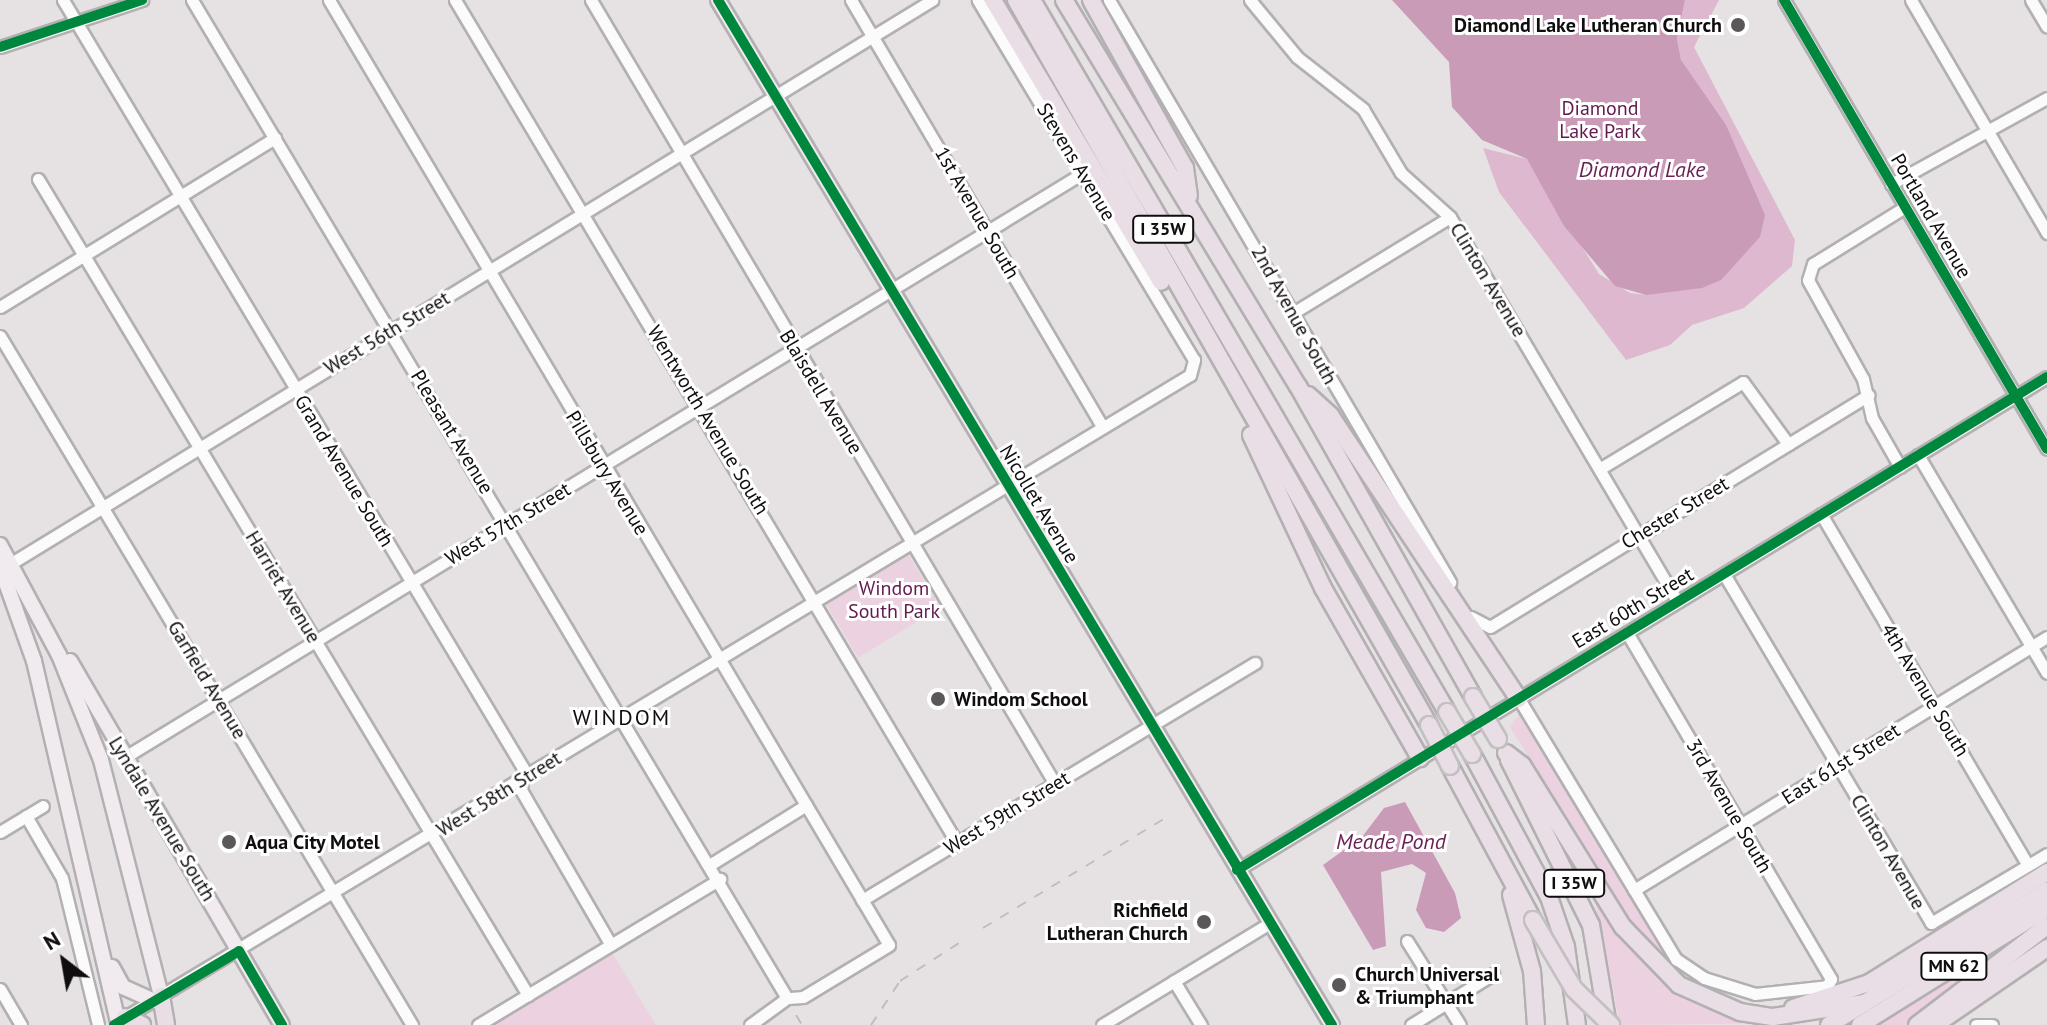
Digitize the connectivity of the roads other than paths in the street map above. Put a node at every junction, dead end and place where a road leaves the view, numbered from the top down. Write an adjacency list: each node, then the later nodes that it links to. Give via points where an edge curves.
1 (63, 0): 21 (street, Grand Avenue South)
2 (142, 0): 21 (street)
3 (192, 0): 28 (street, Pleasant Avenue)
4 (329, 0): 41 (street, Pillsbury Avenue)
5 (455, 0): 36 (street, Wentworth Avenue South)
6 (591, 0): 29 (street, Blaisdell Avenue)
7 (718, 0): 25 (main road, Nicollet Avenue)
8 (851, 0): 23 (street, 1st Avenue South)
9 (932, 0): 23 (street, West 56th Street)
10 (978, 0): 30 (street, Stevens Avenue)
11 (993, 0): 45 (highway, via 1167,291)
12 (1016, 0): 45 (highway)
13 (1032, 0): 147 (highway, I 35W, bridge, via 1472,754 1549,897 1566,947)
14 (1064, 0): 34 (highway, I 35W)
15 (1091, 0): 34 (highway, via 1185,168)
16 (1109, 0): 44 (street, 2nd Avenue South)
17 (1250, 0): 37 (street, Clinton Avenue, via 1297,57 1363,109 1401,173)
18 (1784, 0): 32 (street, Portland Avenue)
19 (1911, 0): 27 (street)
20 (2031, 0): 22 (street)
21 (74, 23): 24 (street); 33 (street, Grand Avenue South)
22 (2047, 27)
23 (873, 36): 25 (street, West 56th Street); 38 (street, 1st Avenue South)
24 (0, 47)
25 (775, 96): 29 (street, West 56th Street); 42 (main road, Nicollet Avenue)
26 (2047, 98): 27 (street)
27 (1986, 127): 32 (street); 39 (street)
28 (275, 138): 33 (street); 46 (street, Pleasant Avenue)
29 (679, 154): 36 (street, West 56th Street); 48 (street, Blaisdell Avenue)
30 (1083, 173): 38 (street, West 57th Street); 49 (street, Stevens Avenue)
31 (38, 179): 40 (street, Harriet Avenue)
32 (1891, 184): 35 (street, Portland Avenue)
33 (180, 197): 40 (street); 52 (street, Grand Avenue South)
34 (1190, 206): 51 (highway, I 35W)
35 (1905, 207): 54 (street, via 1808,272); 55 (street, Portland Avenue)
36 (584, 213): 41 (street, West 56th Street); 56 (street, Wentworth Avenue South)
37 (1450, 217): 44 (street); 64 (street, Clinton Avenue)
38 (988, 232): 42 (street, West 57th Street); 57 (street, 1st Avenue South)
39 (2047, 233)
40 (84, 256): 43 (street); 59 (street, Harriet Avenue)
41 (488, 271): 46 (street, West 56th Street); 62 (street, Pillsbury Avenue)
42 (891, 290): 48 (street, West 57th Street); 65 (main road, Nicollet Avenue)
43 (0, 307)
44 (1296, 311): 78 (street, 2nd Avenue South, via 1297,324)
45 (1193, 313): 53 (highway)
46 (390, 331): 52 (street, West 56th Street); 68 (street, Pleasant Avenue)
47 (0, 336): 66 (street, Garfield Avenue)
48 (795, 349): 56 (street, West 57th Street); 70 (street, Blaisdell Avenue)
49 (1194, 366): 57 (street, West 58th Street)
50 (2047, 377): 55 (street, East 60th Street)
51 (1298, 386): 86 (highway, via 1330,415); 91 (highway, I 35W, bridge)
52 (294, 390): 59 (street, West 56th Street); 74 (street, Grand Avenue South)
53 (1238, 392): 93 (highway, via 1239,409 1323,588); 115 (highway, bridge, via 1429,725)
54 (1869, 395): 58 (street, Chester Street); 63 (street, via 1872,418)
55 (2016, 396): 60 (street, Portland Avenue); 61 (street, East 60th Street)
56 (701, 407): 62 (street, West 57th Street); 75 (street, Wentworth Avenue South)
57 (1103, 427): 65 (street, West 58th Street)
58 (1788, 444): 64 (street, via 1743,382); 69 (street, Chester Street)
59 (198, 448): 66 (street, West 56th Street); 81 (street, Harriet Avenue)
60 (2047, 449)
61 (1918, 455): 63 (street, East 60th Street); 82 (street)
62 (602, 466): 68 (street, West 57th Street); 83 (street, Pillsbury Avenue)
63 (1900, 467): 67 (street, East 60th Street)
64 (1601, 468): 69 (street, Clinton Avenue)
65 (1007, 485): 70 (street, West 58th Street); 90 (main road, Nicollet Avenue)
66 (103, 507): 72 (street, West 56th Street); 87 (street, Garfield Avenue)
67 (1821, 514): 73 (street, East 60th Street); 88 (street, 4th Avenue South)
68 (507, 524): 74 (street, West 57th Street); 89 (street, Pleasant Avenue)
69 (1639, 535): 76 (street, Clinton Avenue); 78 (street, Chester Street)
70 (911, 543): 75 (street, West 58th Street); 96 (street, Blaisdell Avenue)
71 (0, 545): 72 (main road)
72 (3, 567): 77 (main road); 119 (main road, via 34,661)
73 (1724, 574): 76 (street, East 60th Street); 94 (street, Clinton Avenue)
74 (412, 583): 81 (street, West 57th Street); 95 (street, Grand Avenue South, via 523,768)
75 (815, 601): 83 (street, West 58th Street); 103 (street, Wentworth Avenue South)
76 (1678, 602): 79 (street, East 60th Street)
77 (38, 615): 92 (main road, Lyndale Avenue South); 127 (main road, via 115,802)
78 (1481, 627)
79 (1627, 633): 86 (street, East 60th Street); 100 (street, 3rd Avenue South)
80 (2047, 637): 82 (street, East 61st Street)
81 (316, 641): 87 (street, West 57th Street); 102 (street, Harriet Avenue)
82 (2031, 647): 85 (street); 88 (street, East 61st Street)
83 (719, 660): 89 (street, West 58th Street); 97 (street, Pillsbury Avenue)
84 (1255, 663): 90 (street, West 59th Street)
85 (2047, 673)
86 (1519, 699): 93 (street, East 60th Street); 110 (street)
87 (220, 700): 92 (street, West 57th Street); 112 (street, Garfield Avenue)
88 (1935, 706): 94 (street, East 61st Street); 106 (street, 4th Avenue South)
89 (622, 718): 95 (street, West 58th Street); 105 (street, Pleasant Avenue)
90 (1151, 725): 96 (street, West 59th Street); 107 (main road, Nicollet Avenue)
91 (1502, 746): 129 (highway, via 1522,765 1640,949 1679,985); 148 (highway, I 35W, via 1591,925)
92 (125, 757): 122 (main road, Lyndale Avenue South)
93 (1420, 758): 107 (street, East 60th Street)
94 (1838, 766): 100 (street, East 61st Street); 106 (street, Clinton Avenue, via 1931,923)
95 (521, 781): 102 (street, West 58th Street); 120 (street, Grand Avenue South)
96 (1055, 784): 103 (street, West 59th Street)
97 (806, 805): 105 (street); 113 (street, Pillsbury Avenue)
98 (43, 806): 99 (street)
99 (26, 816): 101 (street); 134 (street, via 62,878)
100 (1742, 825): 110 (street, East 61st Street); 110 (street, 3rd Avenue South, via 1831,979 1827,986 1786,995 1729,989 1690,971 1664,941)
101 (0, 832)
102 (433, 835): 112 (street, West 58th Street); 126 (street, Harriet Avenue)
103 (957, 843): 113 (street, West 59th Street)
104 (2047, 854): 106 (street)
105 (711, 864): 109 (street, Pleasant Avenue)
106 (2028, 865)
107 (1237, 870): 116 (main road, Nicollet Avenue)
108 (2047, 872): 129 (highway, via 1841,996 1785,1009)
109 (720, 879): 120 (street); 128 (street)
110 (1634, 890)
111 (2047, 891): 131 (highway, MN 62)
112 (334, 894): 122 (street, West 58th Street); 138 (street, Garfield Avenue)
113 (862, 900): 128 (street, Pillsbury Avenue, via 889,945 803,997)
114 (2047, 908): 150 (highway, MN 62)
115 (1527, 922): 146 (highway); 148 (highway, bridge, via 1574,989)
116 (1270, 923): 124 (street); 143 (main road, Nicollet Avenue)
117 (2047, 926): 151 (highway)
118 (1407, 941): 130 (street)
119 (101, 945): 127 (main road, via 123,987); 132 (main road)
120 (611, 945): 126 (street)
121 (2047, 950): 152 (highway); 153 (highway)
122 (239, 951): 127 (street, West 58th Street); 137 (main road, Lyndale Avenue South)
123 (1493, 974): 130 (street)
124 (1174, 981): 141 (street); 142 (street)
125 (0, 989): 133 (street)
126 (528, 995): 139 (street)
127 (157, 998): 132 (street, West 58th Street); 136 (highway)
128 (787, 998): 140 (street)
129 (1713, 1002): 131 (highway, via 1773,1017)
130 (1447, 1003): 144 (street); 145 (street)
131 (1865, 1003): 149 (highway, MN 62)
132 (119, 1022): 135 (highway)
133 (21, 1025)
134 (98, 1025)
135 (142, 1025)
136 (166, 1025)
137 (282, 1025)
138 (412, 1025)
139 (478, 1025)
140 (750, 1025)
141 (1102, 1025)
142 (1201, 1025)
143 (1332, 1025)
144 (1411, 1025)
145 (1460, 1025)
146 (1536, 1025)
147 (1577, 1025)
148 (1610, 1025)
149 (1829, 1025)
150 (1860, 1025)
151 (1917, 1025)
152 (1935, 1025)
153 (1954, 1025)

